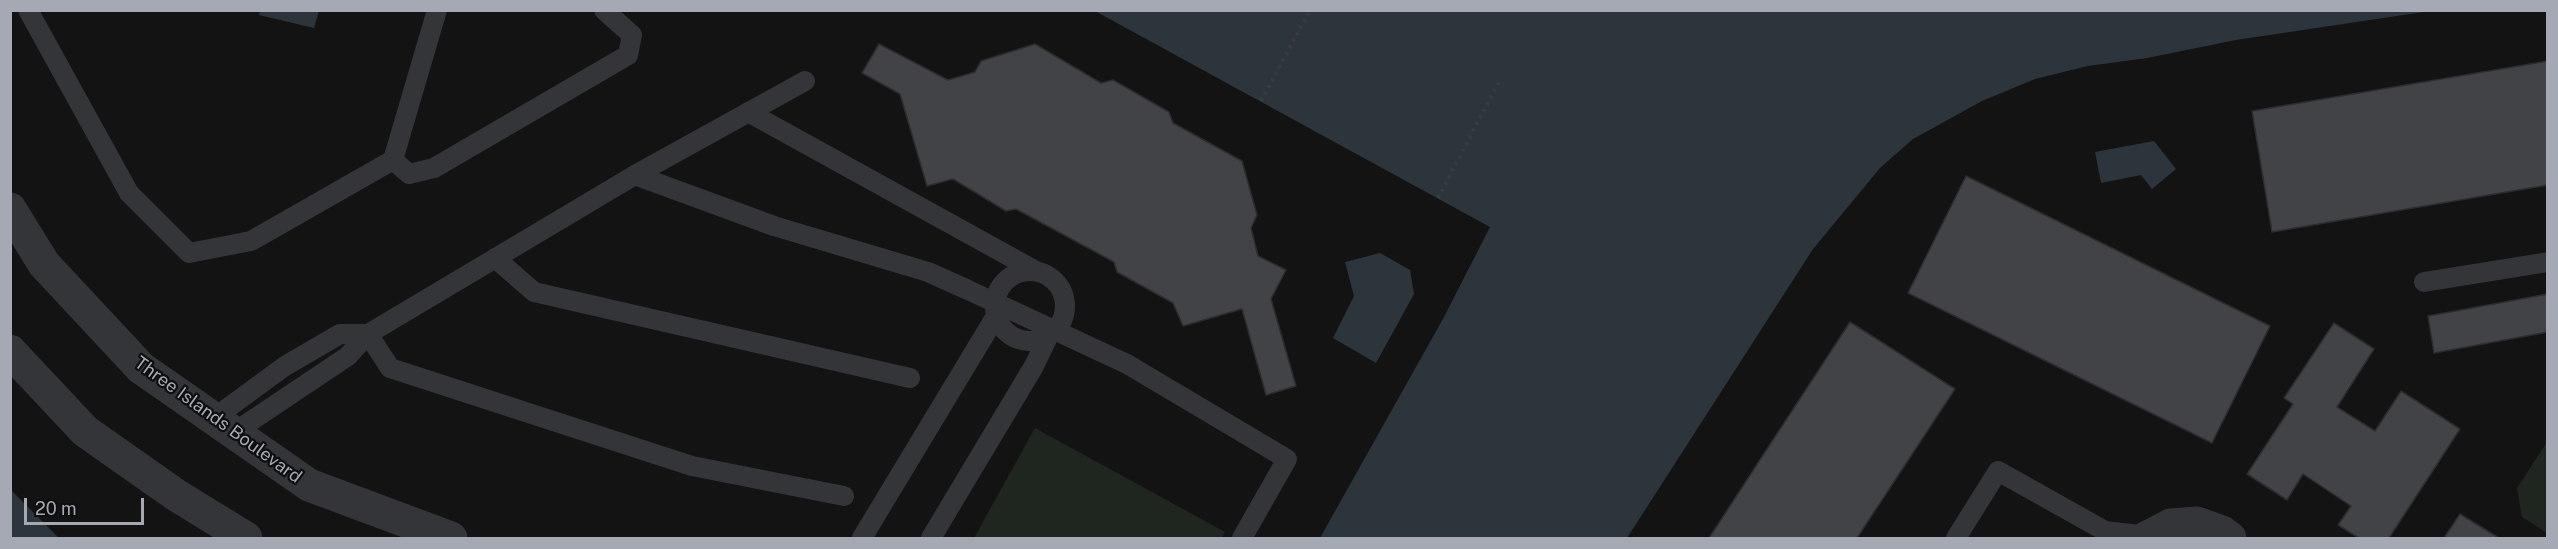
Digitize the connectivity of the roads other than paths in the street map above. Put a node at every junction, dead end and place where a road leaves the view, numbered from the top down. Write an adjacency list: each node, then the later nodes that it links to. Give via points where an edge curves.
1 (28, 10): 6 (lane, via 129,193 189,253 250,241)
2 (437, 10): 6 (lane)
3 (604, 10): 6 (lane, via 632,35 628,56 434,168 409,174)
4 (804, 81): 5 (lane)
5 (748, 112): 7 (lane); 11 (lane)
6 (393, 160)
7 (635, 175): 9 (lane); 25 (lane, bridge, via 774,226 928,272 966,288 1127,364 1287,459)
8 (10, 209): 18 (street, Three Islands Boulevard, via 44,264 141,368)
9 (495, 258): 14 (lane); 17 (lane, via 534,292)
10 (2547, 262): 12 (lane)
11 (1036, 271): 13 (lane, via 1016,274 1000,287); 15 (lane, via 1056,282 1065,304 1058,326)
12 (2424, 282)
13 (996, 316): 15 (lane, via 1009,334 1018,338 1029,341); 23 (lane)
14 (368, 334): 18 (lane, via 348,356); 19 (lane, via 390,368 692,466)
15 (1049, 335): 24 (lane)
16 (10, 351): 21 (street, via 86,431 176,495)
17 (910, 378)
18 (224, 425): 22 (street, Three Islands Boulevard, via 309,485)
19 (844, 496)
20 (2147, 537): 26 (lane, via 2105,531 1998,471); 27 (street, via 2171,525 2198,523)
21 (246, 538)
22 (451, 538)
23 (862, 538)
24 (931, 538)
25 (1242, 538)
26 (1956, 538)
27 (2230, 538)

